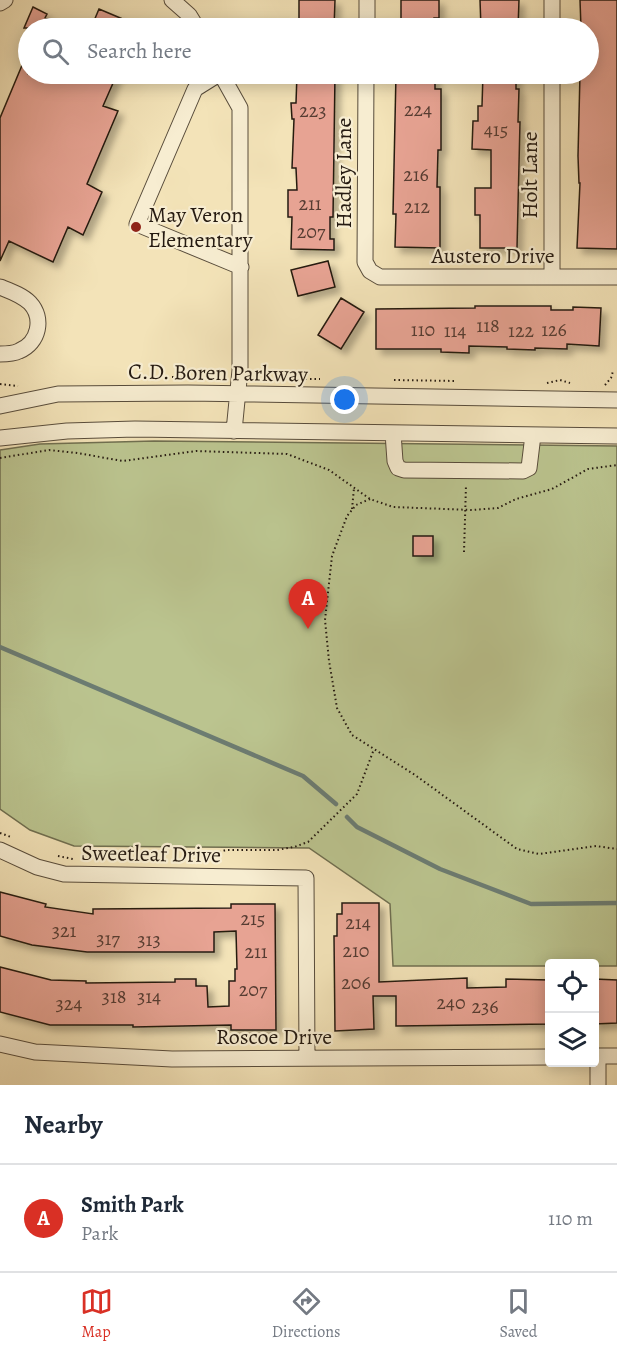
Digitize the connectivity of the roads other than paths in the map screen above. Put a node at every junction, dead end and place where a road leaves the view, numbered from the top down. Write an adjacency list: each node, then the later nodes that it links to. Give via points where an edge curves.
1 (5, 0): 5 (street)
2 (172, 0): 6 (street)
3 (367, 0): 7 (street)
4 (552, 0): 8 (street)
5 (0, 3)
6 (191, 18)
7 (367, 18)
8 (552, 18)
9 (203, 84): 13 (street, via 195,89 137,224)
10 (226, 84): 13 (street, via 240,108)
11 (366, 84): 14 (street, Hadley Lane, via 365,262)
12 (552, 84): 15 (street, Holt Lane)
13 (241, 267): 19 (street)
14 (370, 271): 15 (street, Austero Drive, via 380,277)
15 (552, 277): 16 (street, Austero Drive)
16 (617, 277)
17 (0, 287): 18 (street, via 27,300 36,311 38,326 34,339 24,349)
18 (0, 354)
19 (238, 394): 20 (street, C.D. Boren Parkway); 21 (street, C.D. Boren Parkway, via 58,394); 22 (street)
20 (617, 400)
21 (0, 406)
22 (234, 430): 23 (street); 26 (street, via 98,429)
23 (393, 433): 24 (street); 24 (street, via 395,461 404,470 524,471 530,468)
24 (533, 435): 25 (street)
25 (617, 436)
26 (0, 438)
27 (0, 850): 32 (street, Sweetleaf Drive, via 64,874 306,878)
28 (0, 1044): 32 (street, Roscoe Drive, via 35,1052 172,1059)
29 (599, 1056): 30 (street)
30 (617, 1056)
31 (545, 1057): 32 (street, Roscoe Drive)
32 (307, 1058)
33 (597, 1067): 34 (street)
34 (598, 1085)

